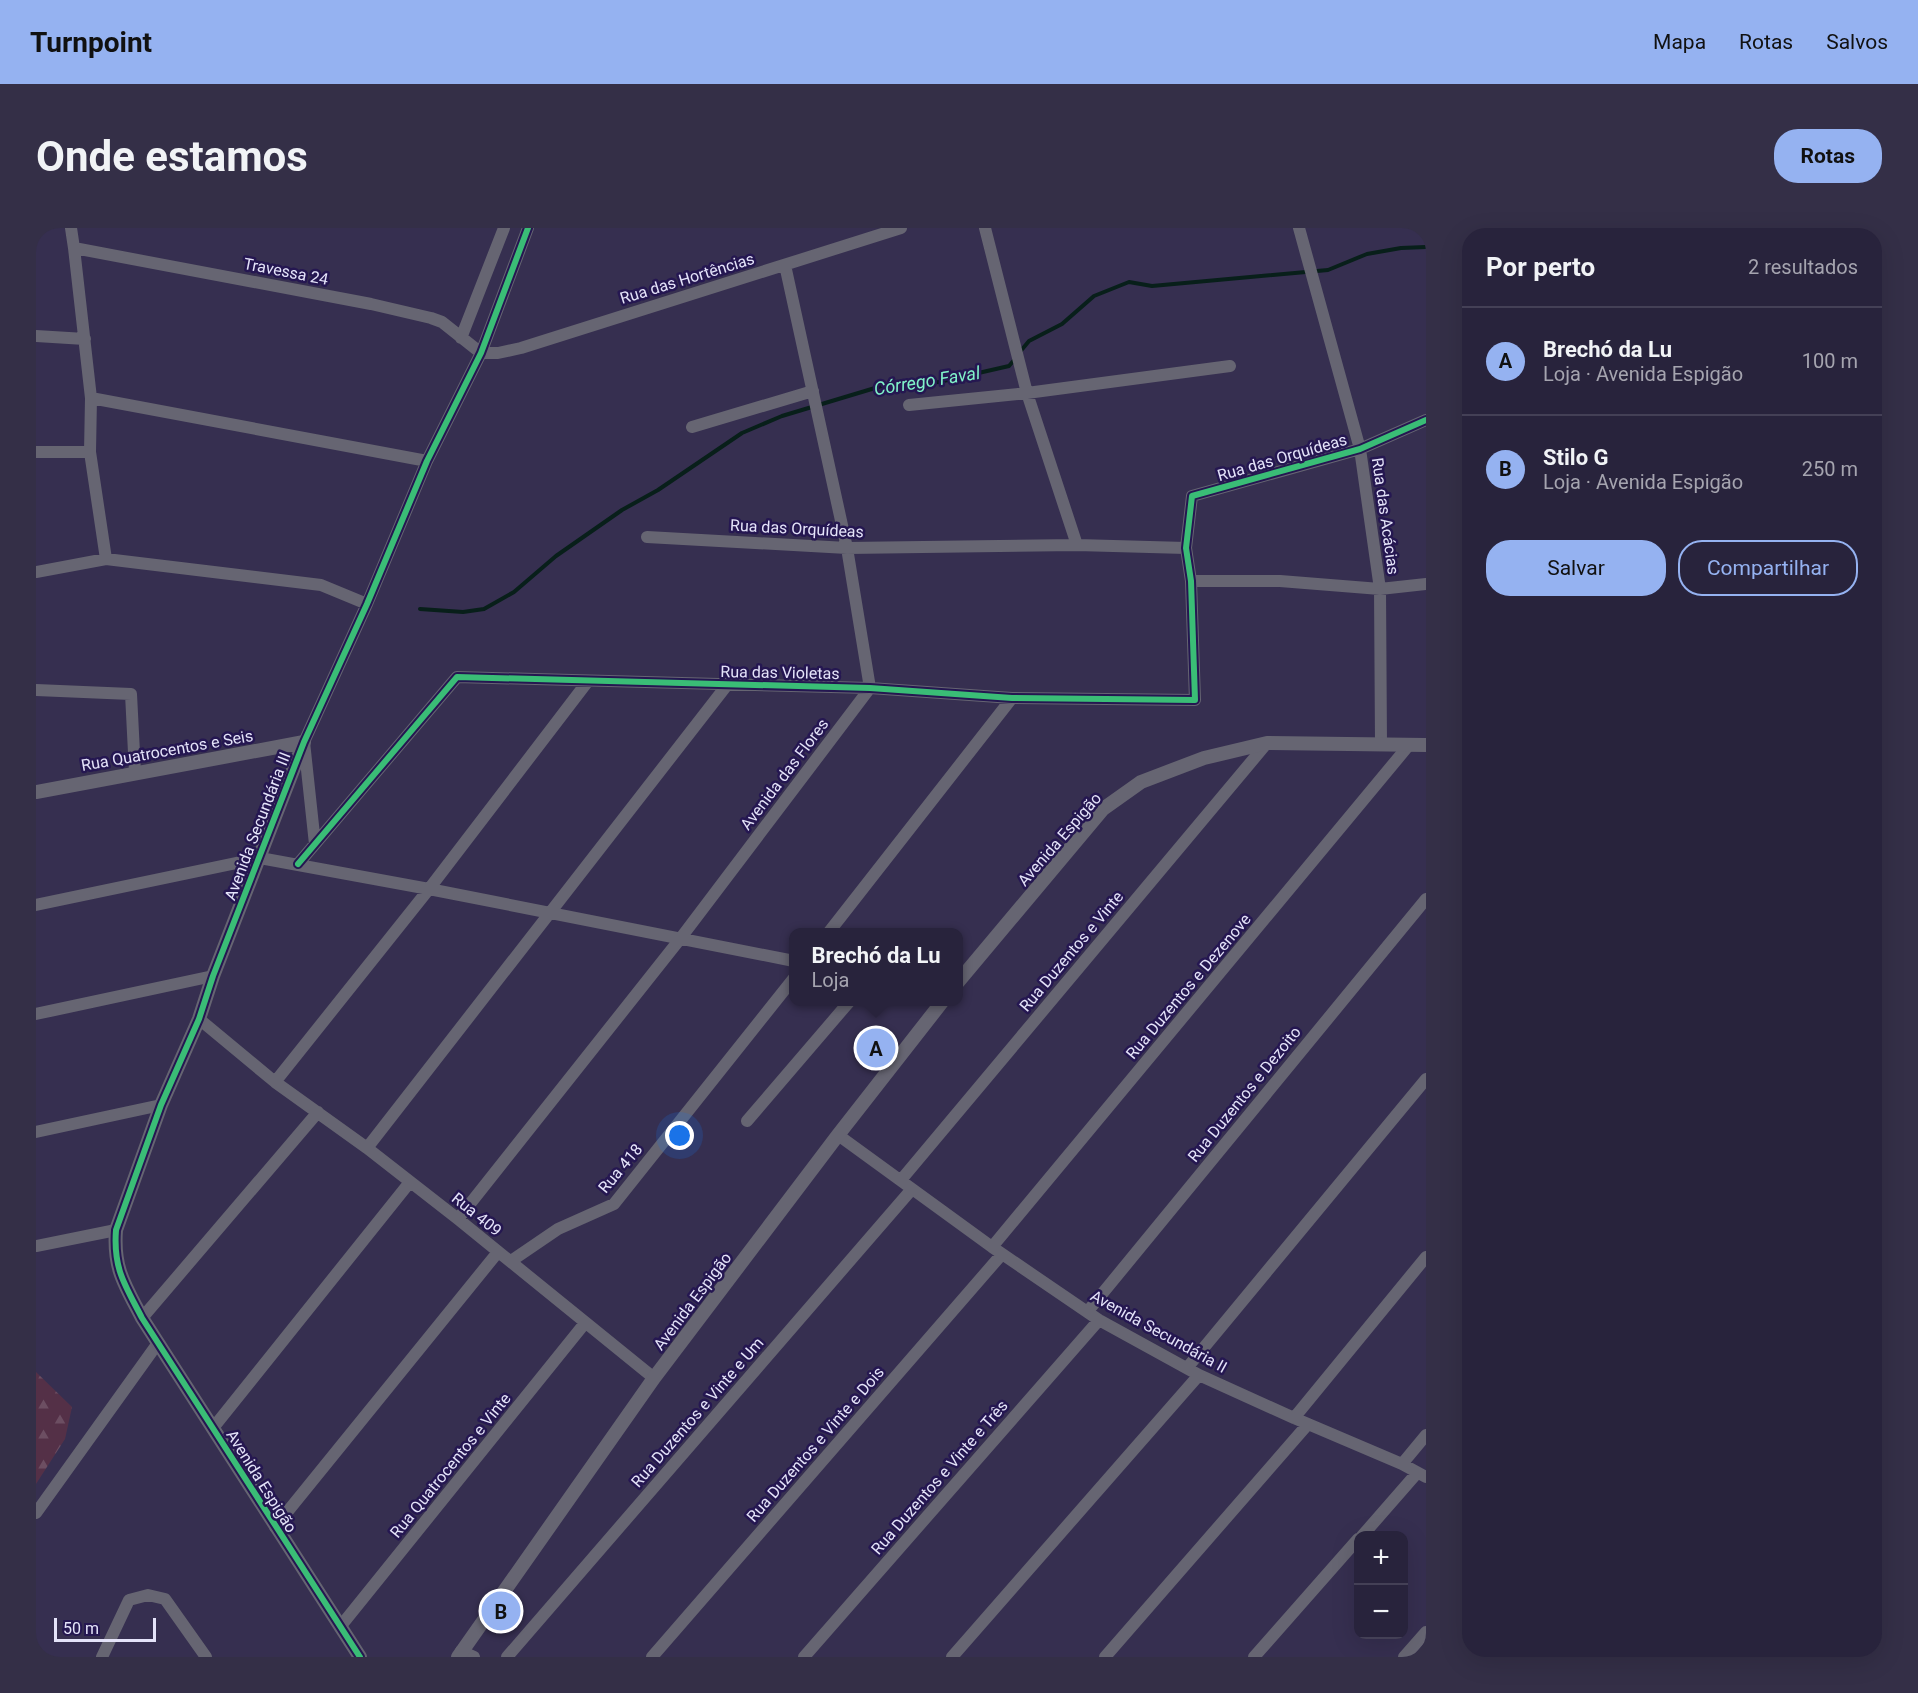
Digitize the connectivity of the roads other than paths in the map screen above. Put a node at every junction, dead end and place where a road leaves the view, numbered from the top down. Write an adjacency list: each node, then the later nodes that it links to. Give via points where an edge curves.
1 (70, 228): 7 (street)
2 (504, 228): 10 (street)
3 (528, 228): 12 (street, Avenida Secundária III)
4 (899, 228): 8 (street, Rua das Hortências)
5 (985, 228): 15 (street)
6 (1299, 228): 20 (street, Rua das Acácias)
7 (74, 248): 10 (street, Travessa 24, via 371,304 442,322); 11 (street)
8 (785, 265): 12 (street, Rua das Hortências, via 521,348); 14 (street)
9 (36, 336): 11 (street)
10 (461, 338): 12 (street, Travessa 24)
11 (85, 339): 16 (street)
12 (481, 353): 23 (street, Avenida Secundária III)
13 (1230, 366): 15 (street)
14 (813, 391): 19 (street); 26 (street)
15 (1027, 393): 17 (street); 25 (street)
16 (91, 398): 22 (street); 23 (street)
17 (909, 405)
18 (1426, 420): 20 (street, Rua das Orquídeas)
19 (692, 428)
20 (1360, 449): 27 (street, Rua das Orquídeas, via 1192,496); 32 (street, Rua das Acácias)
21 (36, 452): 22 (street)
22 (90, 452): 28 (street)
23 (427, 461): 33 (street, Avenida Secundária III)
24 (647, 537): 26 (street, Rua das Orquídeas)
25 (1077, 545): 26 (street, Rua das Orquídeas); 27 (street, Rua das Orquídeas)
26 (847, 548): 36 (street)
27 (1186, 548): 30 (street, Rua das Violetas)
28 (106, 559): 29 (street); 33 (street, via 321,585)
29 (36, 572)
30 (1191, 581): 32 (street, via 1280,581); 38 (street, Rua das Violetas, via 1195,700)
31 (1426, 584): 32 (street)
32 (1380, 589): 41 (street, Rua das Acácias)
33 (367, 604): 39 (street, Avenida Secundária III)
34 (588, 681): 35 (street, Rua das Violetas); 46 (street, Rua das Violetas, via 457,677); 49 (street)
35 (727, 684): 36 (street, Rua das Violetas); 52 (street)
36 (870, 688): 38 (street, Rua das Violetas); 54 (street, Avenida das Flores)
37 (36, 690): 44 (street, via 130,694)
38 (1012, 698): 53 (street)
39 (304, 742): 44 (street, Rua Quatrocentos e Seis); 46 (street); 47 (street, Avenida Secundária III)
40 (1267, 743): 41 (street, Avenida Espigão); 57 (street, Avenida Espigão, via 1204,758 1141,782 1103,809); 71 (street, Rua Duzentos e Vinte)
41 (1380, 744): 42 (street, Avenida Espigão)
42 (1409, 745): 43 (street, Avenida Espigão); 77 (street, Rua Duzentos e Dezenove)
43 (1426, 745)
44 (135, 772): 45 (street, Rua Quatrocentos e Seis)
45 (36, 792)
46 (315, 844): 48 (street, Rua das Violetas)
47 (260, 858): 48 (street); 51 (street); 56 (street, Avenida Secundária III)
48 (298, 864): 49 (street)
49 (429, 889): 52 (street); 64 (street)
50 (1426, 899): 81 (street, Rua Duzentos e Dezoito)
51 (36, 905)
52 (548, 913): 54 (street); 70 (street)
53 (833, 928)
54 (680, 939): 55 (street); 74 (street, Avenida das Flores)
55 (789, 960)
56 (213, 976): 61 (street); 62 (street, Avenida Secundária III)
57 (963, 976)
58 (789, 984): 80 (street, Rua 418, via 614,1204 558,1229)
59 (846, 1006): 67 (street)
60 (939, 1006): 69 (street, Avenida Espigão)
61 (36, 1014)
62 (199, 1019): 64 (street, Rua 409); 65 (street, Avenida Secundária III)
63 (1426, 1080): 86 (street)
64 (275, 1082): 66 (street, Rua 409)
65 (161, 1105): 68 (street); 75 (street, Avenida Secundária III)
66 (318, 1112): 70 (street, Rua 409); 82 (street)
67 (747, 1121)
68 (36, 1132)
69 (838, 1135): 71 (street, Avenida Secundária II); 88 (street, Avenida Espigão)
70 (367, 1148): 72 (street, Rua 409)
71 (901, 1180): 73 (street, Avenida Secundária II)
72 (410, 1182): 74 (street, Rua 409); 91 (street)
73 (912, 1189): 77 (street, Avenida Secundária II); 105 (street, Rua Duzentos e Vinte e Um)
74 (458, 1219): 78 (street, Rua 409)
75 (116, 1230): 76 (street); 82 (street, Avenida Secundária III, via 114,1251 119,1272)
76 (36, 1246)
77 (997, 1250): 81 (street, Avenida Secundária II); 106 (street, Rua Duzentos e Vinte e Dois)
78 (498, 1252): 80 (street, Rua 409); 96 (street)
79 (1426, 1257): 89 (street)
80 (511, 1261): 84 (street, Rua 409)
81 (1088, 1311): 83 (street, Avenida Secundária II)
82 (142, 1318): 85 (street, Avenida Espigão)
83 (1099, 1320): 86 (street, Avenida Secundária II); 107 (street, Rua Duzentos e Vinte e Três)
84 (585, 1323): 88 (street, Rua 409); 99 (street, Rua Quatrocentos e Vinte)
85 (158, 1342): 91 (street, Avenida Espigão); 95 (street)
86 (1187, 1368): 87 (street, Avenida Secundária II)
87 (1199, 1375): 89 (street, Avenida Secundária II); 108 (street)
88 (654, 1378): 101 (street, Avenida Espigão)
89 (1294, 1418): 90 (street, Avenida Secundária II)
90 (1308, 1424): 93 (street, Avenida Secundária II); 109 (street)
91 (213, 1428): 96 (street, Avenida Espigão)
92 (1426, 1435): 93 (street)
93 (1402, 1464): 94 (street, Avenida Secundária II)
94 (1422, 1475): 97 (street)
95 (36, 1514)
96 (276, 1527): 99 (street, Avenida Espigão)
97 (1367, 1531)
98 (1354, 1545): 110 (street)
99 (340, 1627): 104 (street, Avenida Espigão)
100 (1426, 1632): 111 (street)
101 (465, 1655)
102 (102, 1657): 103 (street, via 129,1599 148,1595 165,1599)
103 (206, 1657)
104 (360, 1657)
105 (507, 1657)
106 (652, 1657)
107 (804, 1657)
108 (952, 1657)
109 (1105, 1657)
110 (1254, 1657)
111 (1404, 1657)

